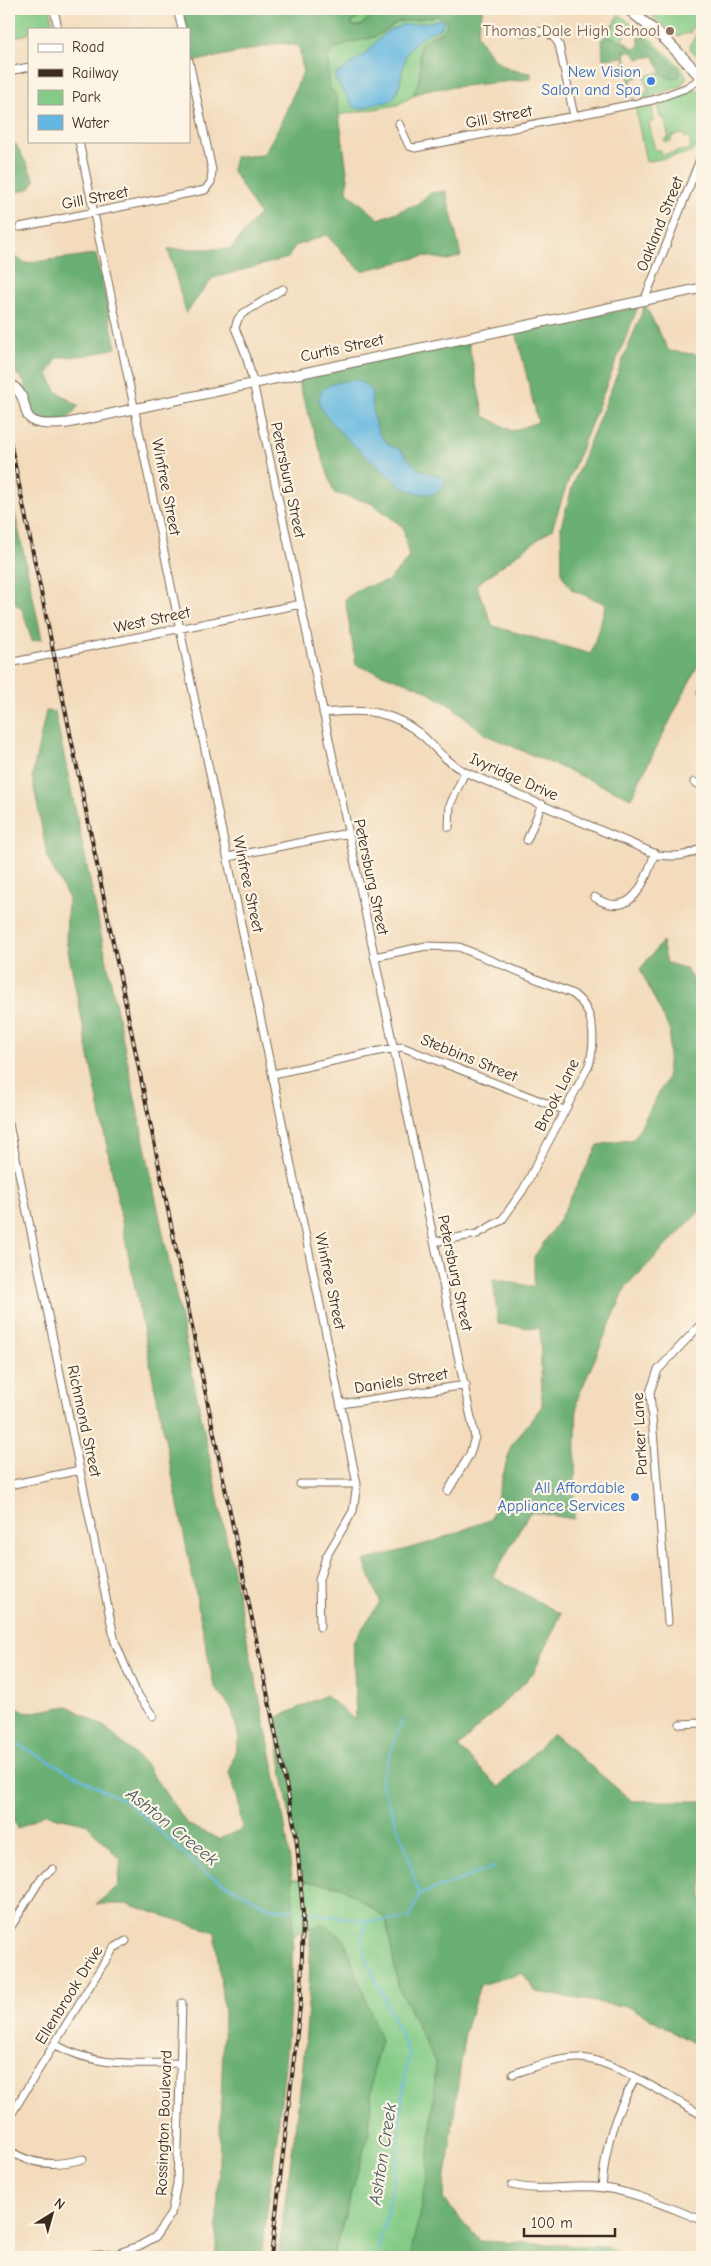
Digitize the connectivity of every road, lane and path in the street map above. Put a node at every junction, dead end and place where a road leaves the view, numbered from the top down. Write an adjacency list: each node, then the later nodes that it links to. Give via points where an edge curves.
1 (54, 9): 4 (street)
2 (177, 9): 5 (street)
3 (628, 9): 10 (main road, via 666,40)
4 (58, 28)
5 (182, 28)
6 (524, 33): 11 (street, via 545,31 558,43)
7 (190, 66): 15 (street, Gill Street, via 212,170 211,182 204,190)
8 (28, 67): 9 (street)
9 (9, 72)
10 (702, 78): 11 (street, Gill Street, via 686,88 653,100)
11 (574, 116): 12 (street, Gill Street, via 415,148 409,146)
12 (399, 124)
13 (79, 142): 15 (street, Winfree Street)
14 (701, 157): 19 (street, Oakland Street)
15 (94, 212): 16 (street, Gill Street); 22 (street, Winfree Street)
16 (20, 227)
17 (702, 288): 19 (street, Curtis Street)
18 (283, 289): 20 (street, Petersburg Street, via 248,308 235,324)
19 (644, 301): 20 (street, Curtis Street)
20 (253, 382): 22 (street, Curtis Street); 23 (street, Petersburg Street)
21 (9, 383): 22 (street, Curtis Street, via 20,395 27,415 41,424 68,423)
22 (136, 407): 24 (street, Winfree Street)
23 (301, 604): 24 (street, West Street); 26 (street, Petersburg Street)
24 (180, 628): 25 (street, West Street); 36 (street, Winfree Street)
25 (9, 663)
26 (323, 712): 27 (street, Ivyridge Drive, via 363,710 392,717 417,732 444,758); 32 (street, Petersburg Street)
27 (465, 772): 30 (street, Ivyridge Drive); 31 (street, via 450,805)
28 (694, 782): 29 (street)
29 (702, 786)
30 (542, 804): 33 (street); 35 (street, Ivyridge Drive)
31 (449, 827)
32 (348, 833): 36 (street); 38 (street, Petersburg Street)
33 (527, 840)
34 (702, 847): 35 (street, Ivyridge Drive, via 685,856)
35 (655, 853): 37 (street, via 644,885 630,900 616,905)
36 (228, 857): 40 (street, Winfree Street)
37 (594, 897)
38 (374, 957): 39 (street, Petersburg Street); 41 (street, Brook Lane, via 426,946 459,948 580,999 590,1015 594,1044 589,1065)
39 (393, 1048): 40 (street, Stebbins Street); 41 (street, Stebbins Street, via 407,1048); 43 (street, Petersburg Street)
40 (273, 1074): 46 (street, Winfree Street)
41 (564, 1110): 43 (street, Brook Lane, via 523,1190 502,1220 477,1234)
42 (9, 1126): 47 (street, Richmond Street)
43 (434, 1242): 45 (street, Petersburg Street)
44 (702, 1323): 52 (street, Parker Lane, via 658,1370 650,1392)
45 (466, 1384): 46 (street, Daniels Street); 51 (street, Petersburg Street, via 475,1437 470,1454)
46 (341, 1404): 49 (street, Winfree Street)
47 (80, 1470): 50 (street); 54 (street, Richmond Street, via 115,1642 136,1692)
48 (300, 1484): 49 (street)
49 (357, 1484): 53 (street, Winfree Street, via 353,1511 326,1557 319,1580)
50 (9, 1485)
51 (448, 1491)
52 (668, 1622)
53 (320, 1627)
54 (153, 1716)
55 (702, 1723): 56 (street)
56 (680, 1724)
57 (53, 1870): 58 (street, via 42,1877)
58 (9, 1930)
59 (126, 1941): 61 (street, Ellenbrook Drive, via 114,1948)
60 (182, 2003): 62 (street, Rossington Boulevard)
61 (54, 2044): 62 (street, via 76,2056 101,2062); 66 (street, Ellenbrook Drive)
62 (180, 2063): 72 (street, Rossington Boulevard, via 177,2194 166,2222 155,2237 125,2252)
63 (513, 2074): 64 (street, via 543,2063 578,2058 605,2064)
64 (635, 2079): 65 (street); 70 (street, via 613,2123)
65 (702, 2115)
66 (9, 2118)
67 (9, 2150): 68 (street, via 23,2158 46,2164)
68 (83, 2159)
69 (512, 2185): 70 (street, via 527,2189)
70 (602, 2187): 71 (street, via 632,2194)
71 (702, 2220)
72 (68, 2257)

